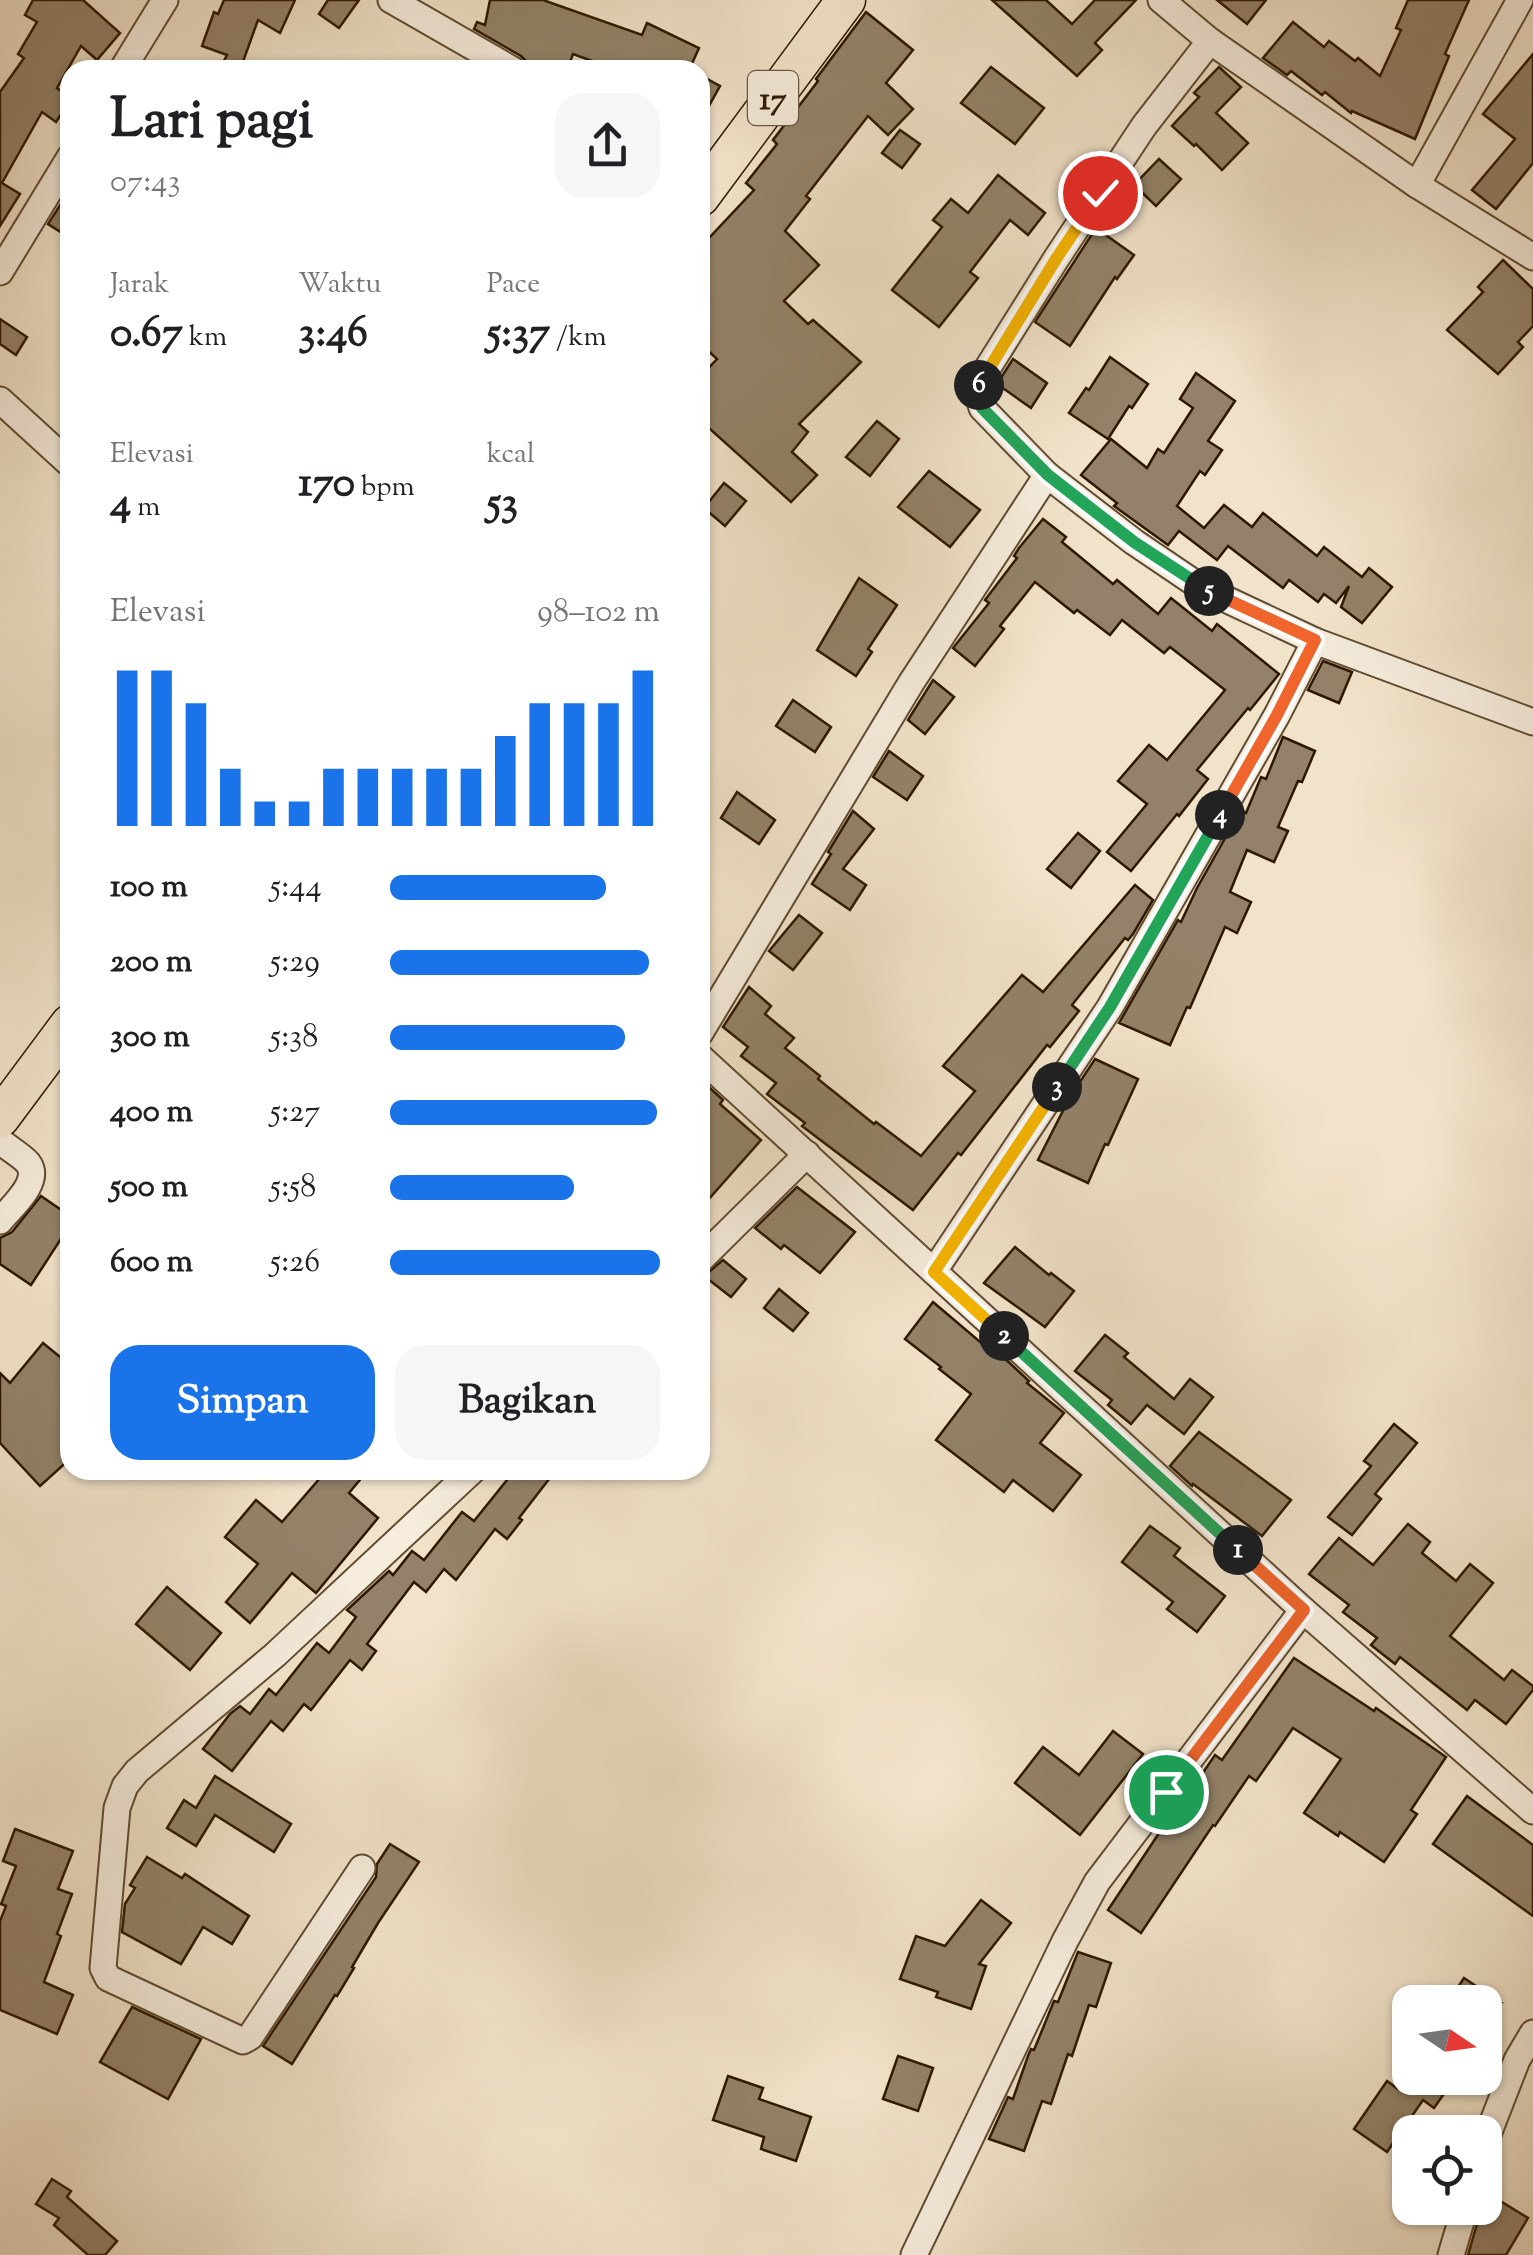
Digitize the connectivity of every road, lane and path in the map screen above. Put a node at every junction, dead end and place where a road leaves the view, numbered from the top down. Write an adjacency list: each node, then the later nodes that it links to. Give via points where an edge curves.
1 (165, 0): 7 (street)
2 (391, 0): 8 (street)
3 (846, 0): 10 (highway, 17)
4 (1161, 0): 6 (street)
5 (1520, 0): 11 (street)
6 (1210, 41): 11 (street); 16 (street, via 1144,126 976,391 982,408)
7 (128, 60)
8 (496, 60)
9 (60, 173): 13 (street)
10 (710, 179)
11 (1417, 186): 12 (street)
12 (1533, 256)
13 (0, 272)
14 (0, 400): 15 (street)
15 (60, 455)
16 (1048, 475): 17 (street, via 1202,588); 19 (street, via 912,683)
17 (1315, 640): 18 (street); 27 (street, via 1110,1007)
18 (1533, 722)
19 (710, 1016)
20 (60, 1037): 22 (highway)
21 (710, 1066): 24 (street)
22 (0, 1118)
23 (0, 1142): 25 (street, via 32,1173)
24 (807, 1154): 26 (street); 27 (street)
25 (0, 1221)
26 (710, 1250)
27 (934, 1272): 29 (street)
28 (462, 1480): 31 (street, via 125,1786 117,1808 103,1968 108,1978 244,2041)
29 (1304, 1610): 30 (street); 35 (street, via 1097,1882)
30 (1533, 1811)
31 (362, 1868)
32 (1533, 2033): 33 (street)
33 (1496, 2115)
34 (1460, 2225): 36 (street)
35 (914, 2255)
36 (1451, 2255)

